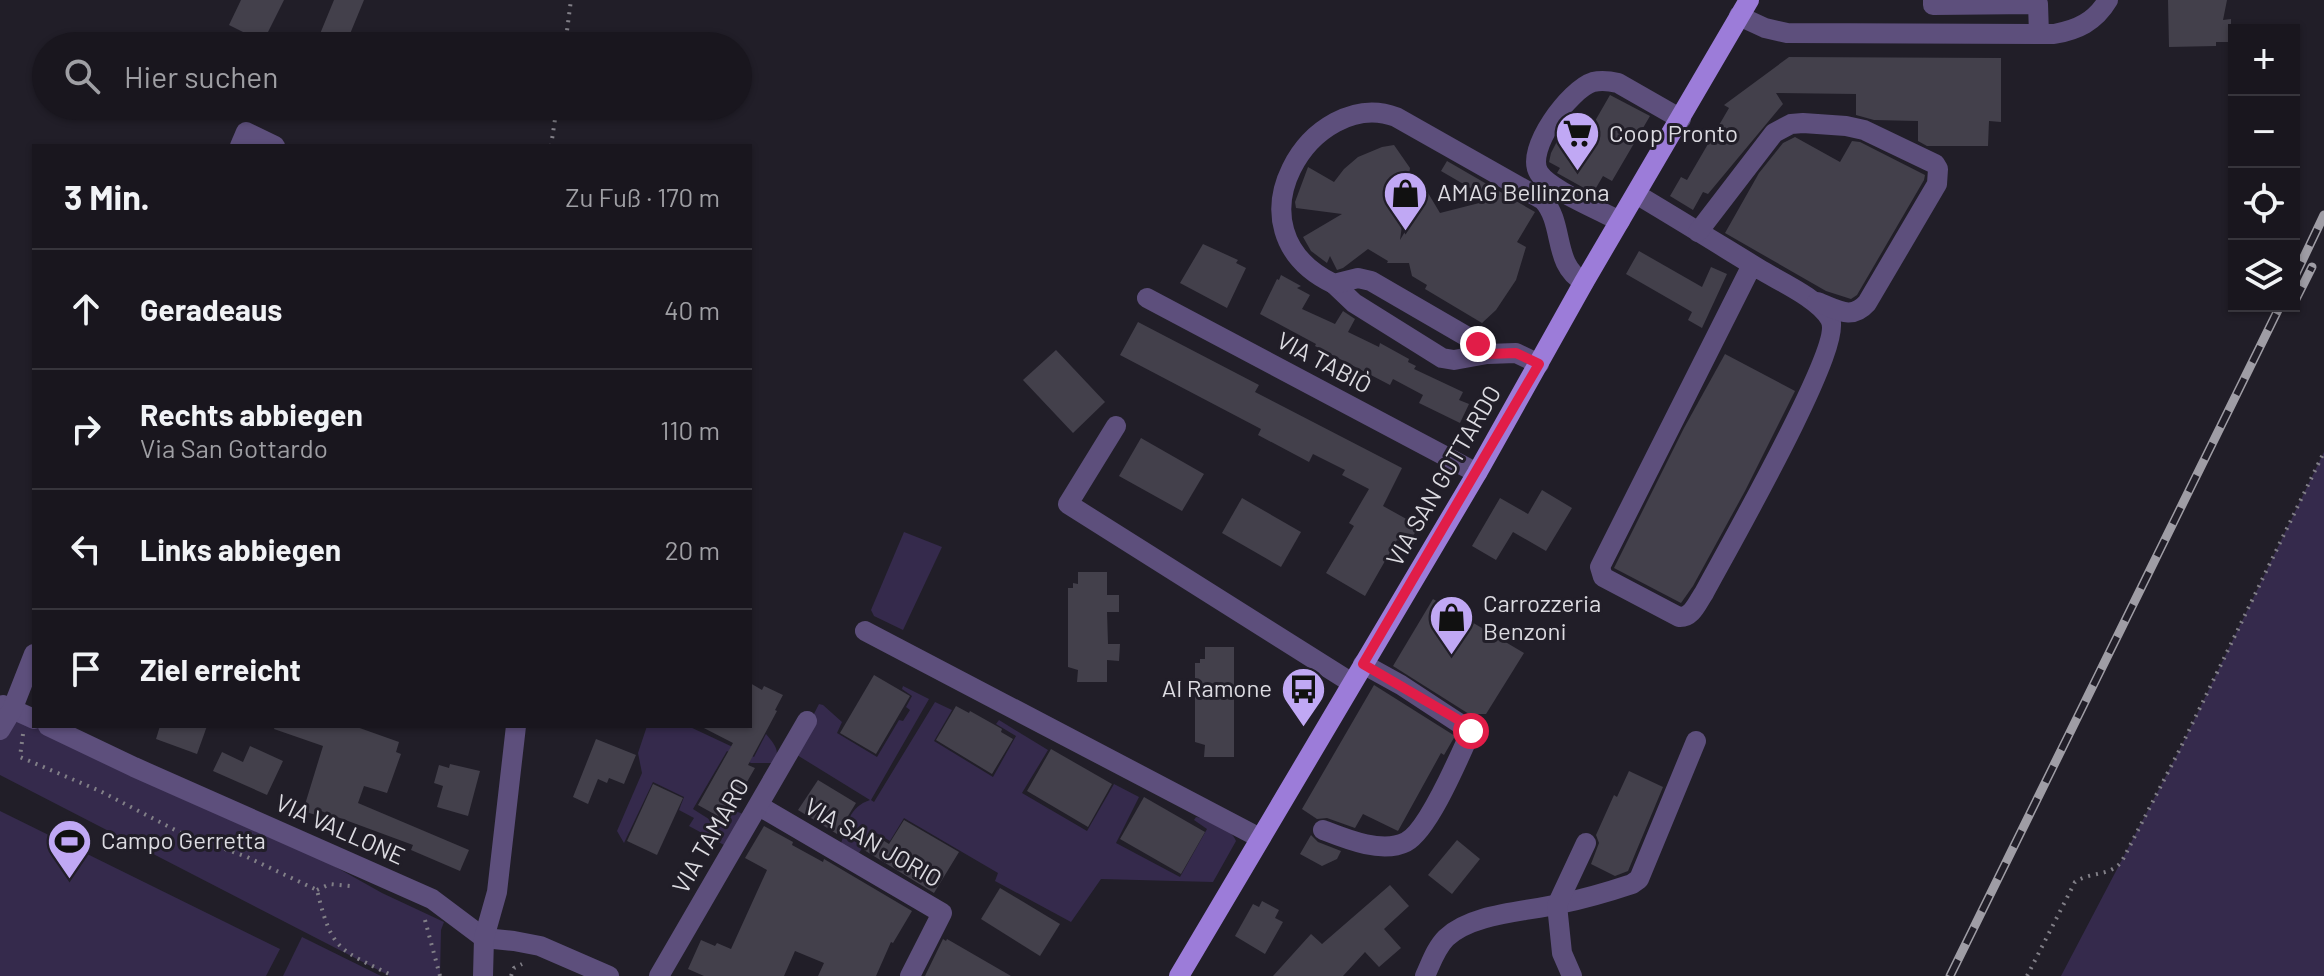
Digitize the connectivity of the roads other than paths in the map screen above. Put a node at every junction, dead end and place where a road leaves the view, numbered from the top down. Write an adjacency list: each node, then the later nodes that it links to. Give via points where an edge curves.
1 (1933, 0): 4 (street, via 1933,5 2038,4)
2 (2108, 0): 4 (street, via 2080,28)
3 (1744, 8): 4 (street, via 1765,28 1787,33); 5 (main road, VIA SAN GOTTARDO)
4 (2039, 34)
5 (1681, 119): 8 (main road, VIA SAN GOTTARDO); 9 (street, via 1608,81 1585,86 1555,116 1536,153 1538,172 1553,186)
6 (241, 144): 7 (street, via 246,132)
7 (271, 144)
8 (1636, 194): 9 (main road, VIA SAN GOTTARDO); 10 (street)
9 (1620, 221): 12 (main road, VIA SAN GOTTARDO)
10 (1698, 232): 11 (street); 15 (street, via 1774,133 1791,124 1864,130 1935,164 1937,184 1861,310 1844,312)
11 (1752, 265): 15 (street); 15 (street, via 1603,559 1603,577 1671,614 1689,615 1810,393 1831,339 1830,318)
12 (1584, 282): 13 (street, via 1562,257 1543,200 1396,117 1361,111 1311,142 1292,166 1281,198 1286,239 1302,263); 17 (main road, VIA SAN GOTTARDO)
13 (1334, 284): 16 (street, via 1358,278 1371,281 1471,339); 16 (street, via 1354,303 1442,358)
14 (1147, 298): 19 (street, VIA TABIÒ)
15 (1810, 299)
16 (1487, 354): 17 (street, via 1516,353)
17 (1539, 364): 19 (main road, VIA SAN GOTTARDO)
18 (1116, 426): 23 (street, via 1068,504)
19 (1477, 473): 22 (main road, VIA SAN GOTTARDO)
20 (865, 631): 32 (street)
21 (32, 661): 24 (street)
22 (1363, 664): 23 (main road, VIA SAN GOTTARDO); 31 (street, via 1471,731 1433,811 1408,841 1385,847)
23 (1352, 683): 32 (main road, VIA SAN GOTTARDO)
24 (18, 712): 28 (street)
25 (807, 721): 30 (street, VIA TAMARO)
26 (52, 728): 35 (street, VIA VALLONE, via 432,899)
27 (516, 728): 35 (street, via 497,892)
28 (0, 730)
29 (1696, 741): 34 (street, via 1639,879)
30 (759, 806): 38 (street, VIA TAMARO); 39 (street, VIA SAN JORIO, via 942,913)
31 (1323, 830)
32 (1260, 838): 40 (main road, VIA SAN GOTTARDO)
33 (1586, 843): 34 (street)
34 (1557, 905): 41 (street, via 1464,926 1439,946); 42 (street, via 1562,953)
35 (484, 938): 36 (street); 37 (street, VIA VALLONE, via 540,946)
36 (483, 976)
37 (609, 976)
38 (659, 976)
39 (910, 976)
40 (1179, 976)
41 (1425, 976)
42 (1572, 976)

